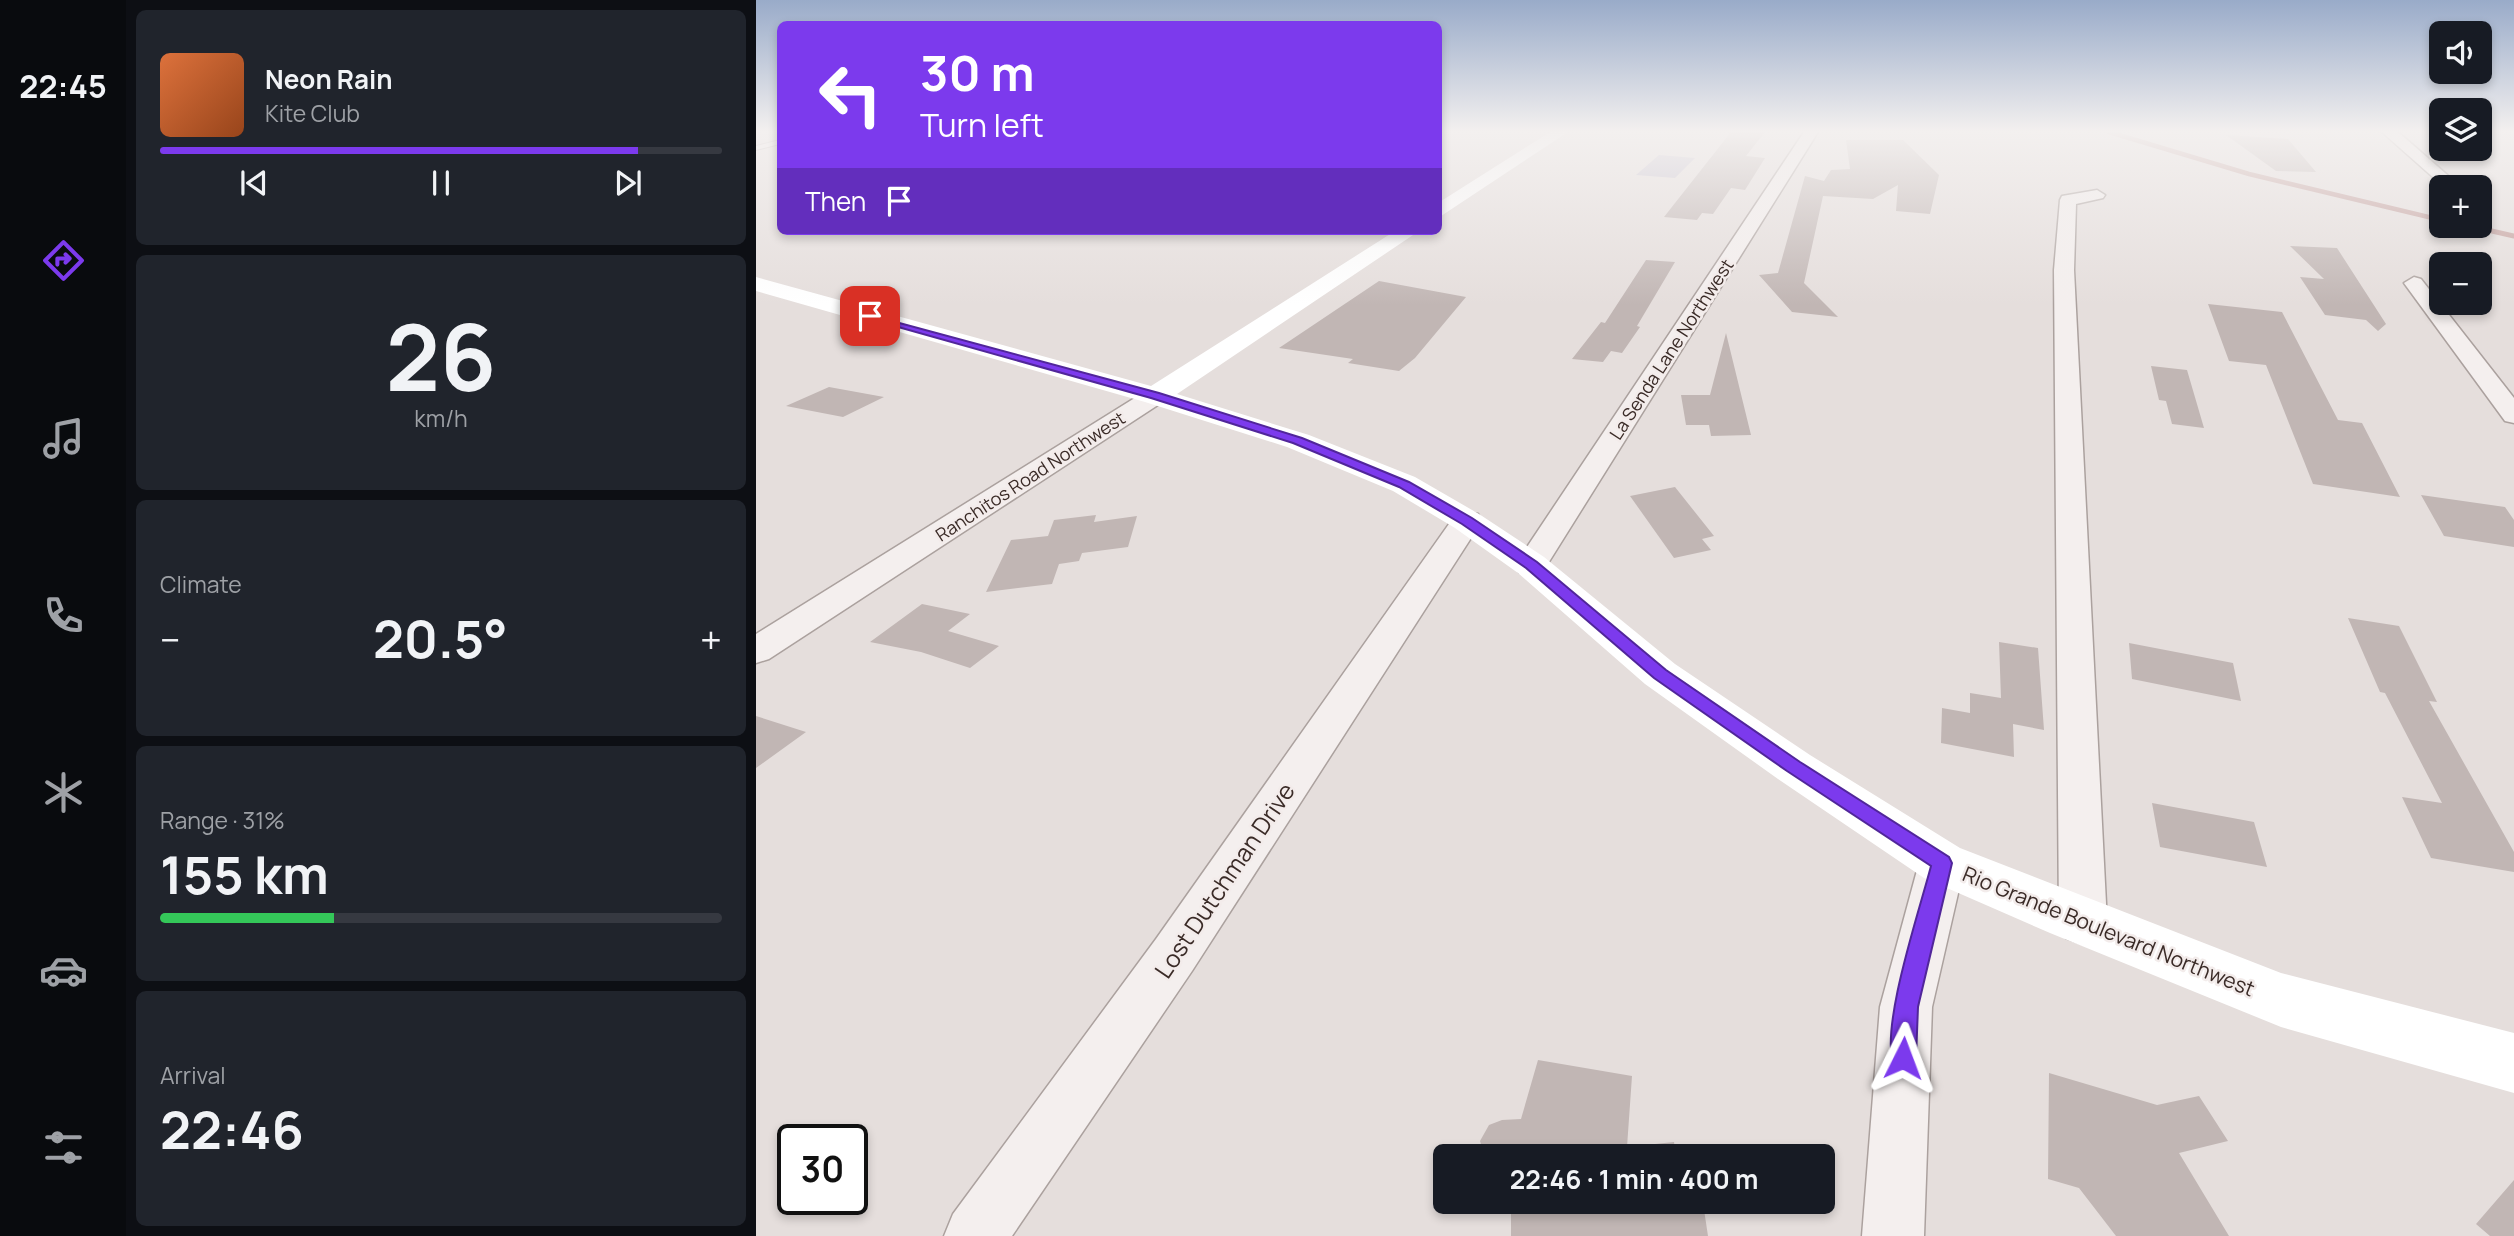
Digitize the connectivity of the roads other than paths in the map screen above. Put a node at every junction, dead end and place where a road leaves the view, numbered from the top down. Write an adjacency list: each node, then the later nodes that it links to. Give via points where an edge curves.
1 (1472, 190): 4 (street)
2 (1774, 190): 11 (street, La Senda Lane Northwest)
3 (2097, 195): 14 (street, via 2068,200 2064,270)
4 (1442, 209)
5 (1403, 235): 8 (street, Ranchitos Road Northwest)
6 (2414, 283): 9 (street)
7 (756, 284): 8 (street, Rio Grande Boulevard Northwest)
8 (1155, 396): 10 (street, Rio Grande Boulevard Northwest, via 1298,441 1404,484); 12 (street, Ranchitos Road Northwest)
9 (2514, 415)
10 (1467, 521): 11 (street, Rio Grande Boulevard Northwest); 16 (street, Lost Dutchman Drive, via 1174,955)
11 (1531, 565): 13 (street, Rio Grande Boulevard Northwest, via 1660,674)
12 (756, 651)
13 (1942, 863): 14 (street, Rio Grande Boulevard Northwest); 17 (street, via 1906,1007)
14 (2083, 923): 15 (street, Rio Grande Boulevard Northwest, via 2281,1000)
15 (2514, 1063)
16 (975, 1236)
17 (1894, 1236)

